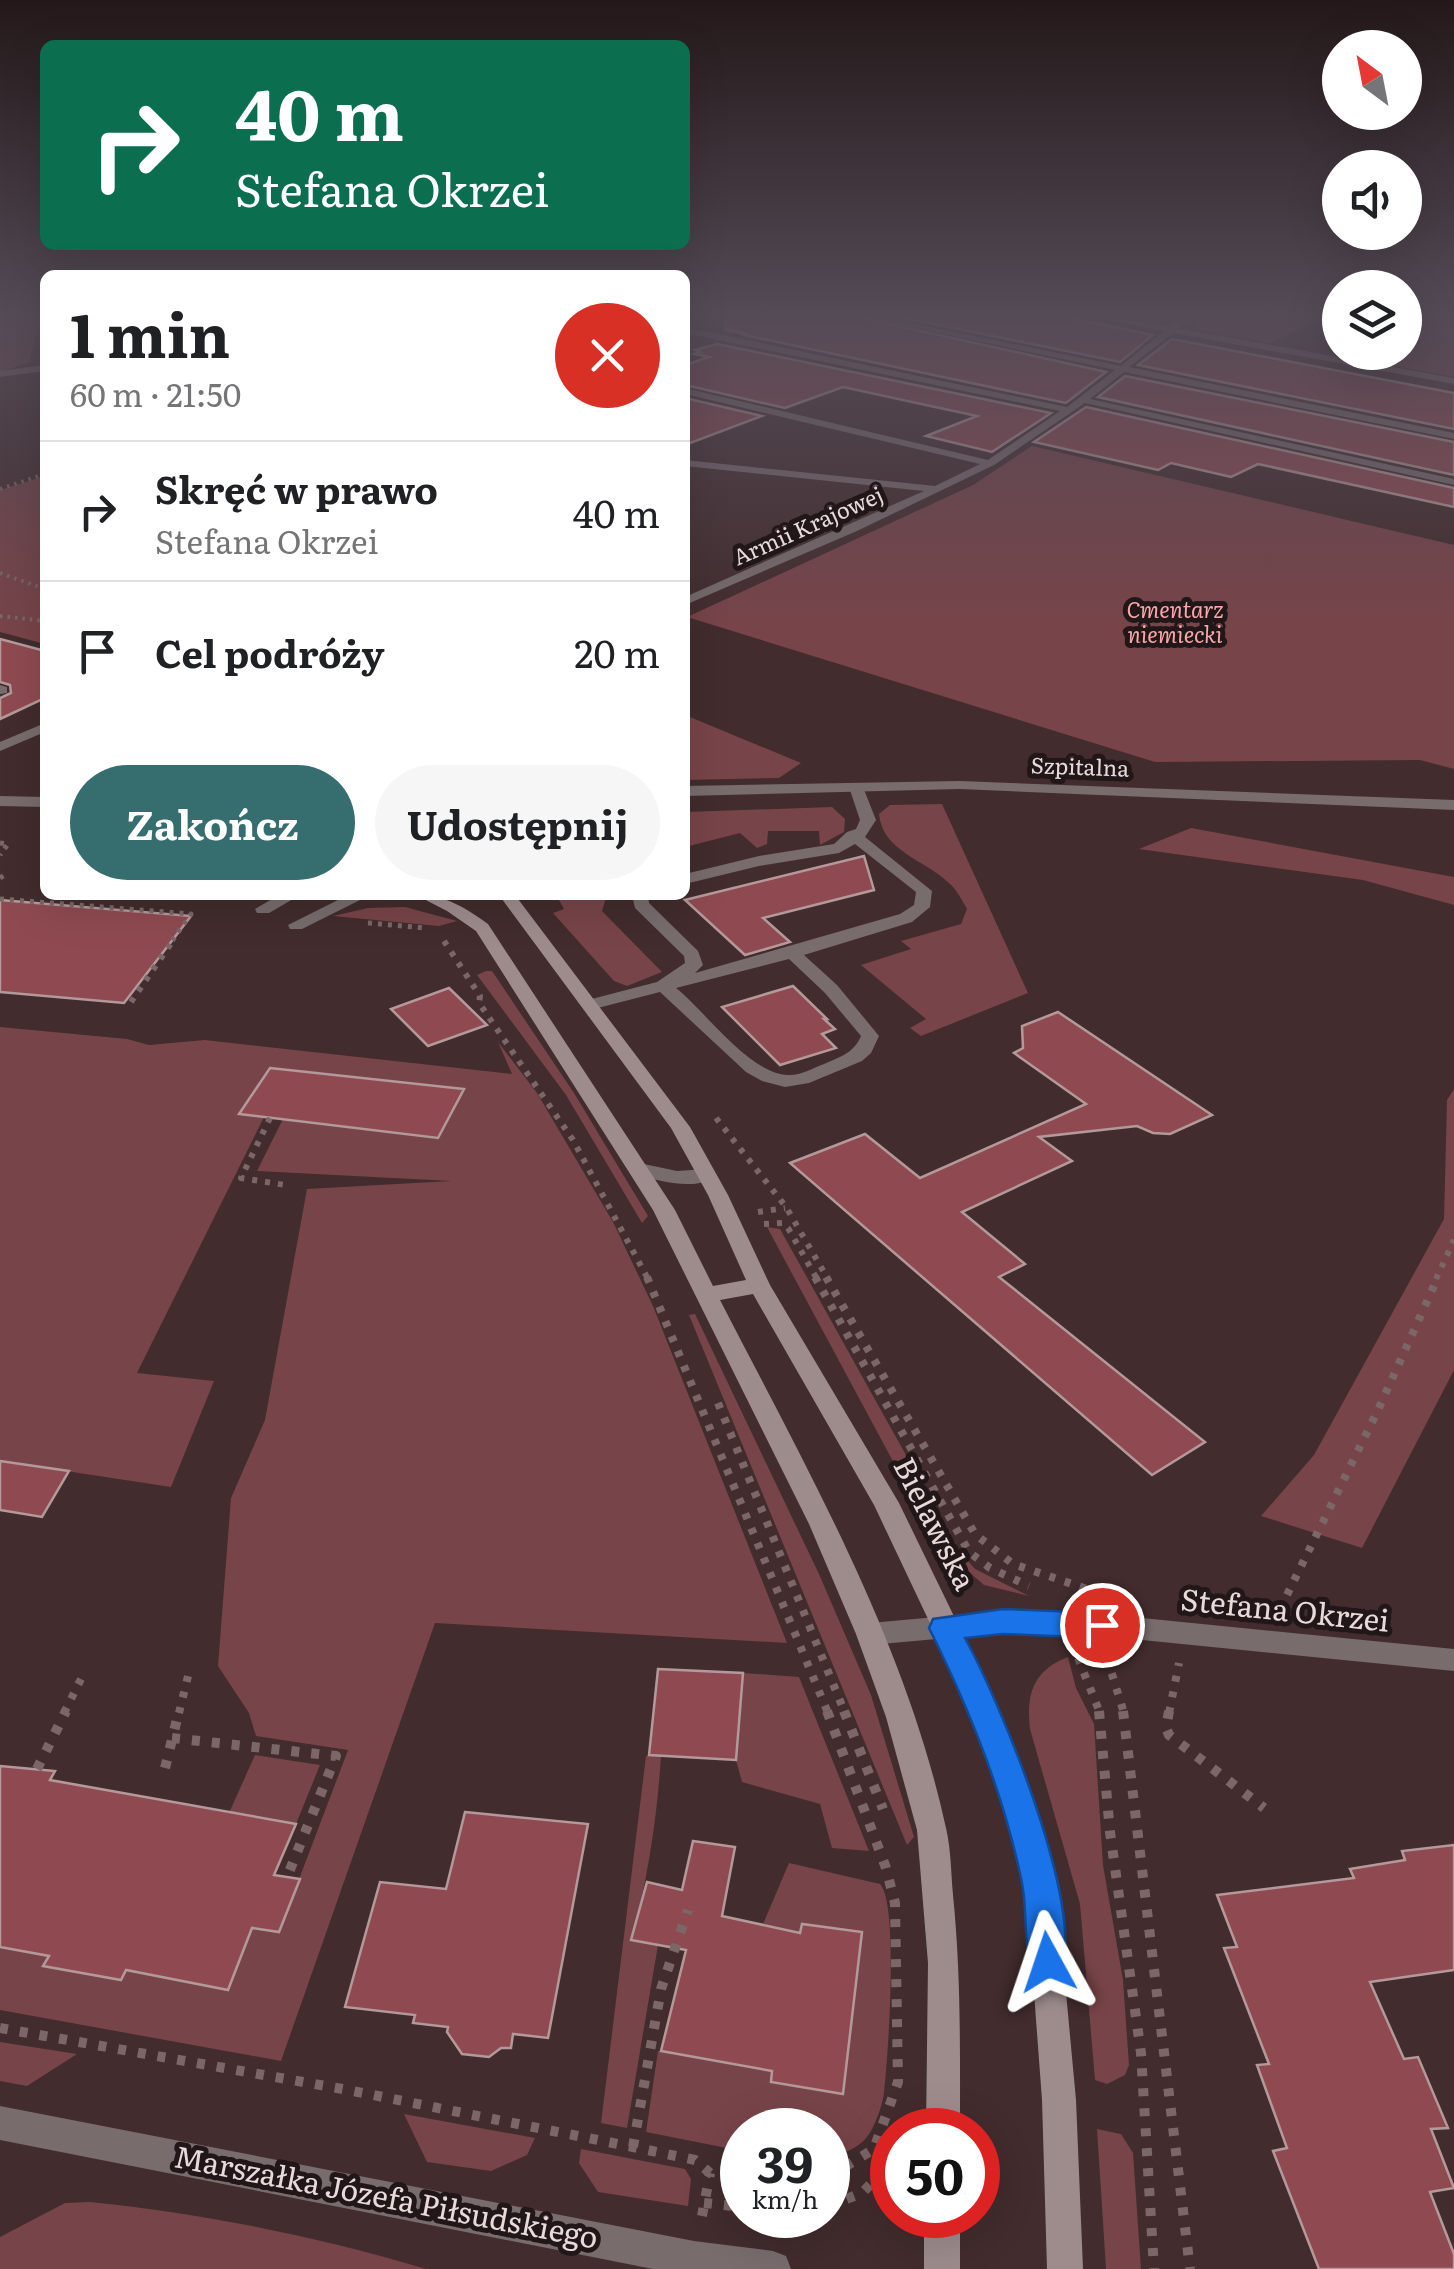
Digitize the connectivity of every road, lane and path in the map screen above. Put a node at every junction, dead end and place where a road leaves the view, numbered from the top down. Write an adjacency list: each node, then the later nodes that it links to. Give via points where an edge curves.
1 (800, 419): 6 (street)
2 (1055, 419): 6 (street, Armii Krajowej)
3 (1168, 419): 9 (street)
4 (1372, 419): 5 (street)
5 (1454, 436)
6 (990, 463): 11 (street, Armii Krajowej)
7 (690, 464): 11 (street)
8 (40, 476): 10 (path)
9 (1454, 482)
10 (0, 489)
11 (938, 489): 14 (street, Armii Krajowej)
12 (0, 573): 13 (path)
13 (40, 587)
14 (690, 599)
15 (0, 616): 16 (path)
16 (40, 620)
17 (40, 729): 18 (street)
18 (0, 748)
19 (856, 788): 20 (street, Szpitalna); 23 (street, Szpitalna, via 960,785); 24 (street, via 868,820)
20 (690, 792)
21 (0, 801): 22 (street)
22 (40, 802)
23 (1454, 805)
24 (853, 835): 27 (street, via 838,848); 39 (street, via 924,891 922,907)
25 (0, 843): 26 (path, via 8,844)
26 (0, 855)
27 (690, 878)
28 (0, 899): 42 (path, via 191,914)
29 (282, 900): 34 (street)
30 (351, 900): 36 (street)
31 (437, 900): 46 (main road, via 482,928)
32 (511, 900): 43 (main road, Bielawska)
33 (641, 900): 40 (street, via 692,955 694,966)
34 (263, 909)
35 (366, 923): 37 (path)
36 (296, 925)
37 (444, 930)
38 (444, 941): 41 (path)
39 (792, 954): 40 (street); 40 (street, via 870,1036 854,1059 817,1074 785,1081 749,1068)
40 (663, 986): 43 (street)
41 (480, 996): 44 (path); 78 (path, via 573,1140 650,1282 850,1764 886,1868 895,1903 898,2082 874,2149)
42 (130, 1002)
43 (590, 1005): 47 (main road, Bielawska, via 680,1126)
44 (522, 1045)
45 (270, 1118): 48 (path, via 241,1178)
46 (639, 1169): 47 (street); 53 (main road)
47 (707, 1175): 52 (main road, Bielawska)
48 (284, 1185)
49 (756, 1212): 56 (path, via 786,1208 975,1534 989,1550 1032,1572 1084,1585 1099,1599)
50 (765, 1224): 55 (path, via 783,1222 788,1228 969,1552)
51 (1454, 1240): 59 (path)
52 (759, 1285): 53 (main road); 57 (main road, Bielawska, via 886,1503)
53 (708, 1295): 58 (main road)
54 (711, 1386): 69 (path)
55 (1038, 1590)
56 (1102, 1625): 57 (street, Stefana Okrzei); 59 (street, Stefana Okrzei); 87 (path, via 1126,1720)
57 (944, 1628): 58 (street, Stefana Okrzei); 85 (main road, Bielawska, via 1011,1779 1040,1885)
58 (870, 1634): 75 (main road, via 932,1830 944,1963)
59 (1265, 1641): 62 (street, Stefana Okrzei)
60 (1078, 1658): 86 (path, via 1102,1717 1110,1832 1141,2053)
61 (1180, 1660): 68 (path, via 1169,1735)
62 (1454, 1660)
63 (85, 1670): 67 (path)
64 (188, 1676): 65 (path)
65 (172, 1738): 66 (path); 70 (path, via 336,1756)
66 (165, 1768)
67 (37, 1769)
68 (1264, 1808)
69 (886, 1818)
70 (286, 1877)
71 (904, 1888): 72 (path)
72 (907, 1908)
73 (688, 1910): 77 (path, via 661,1990)
74 (0, 2028): 77 (path)
75 (943, 2108)
76 (0, 2124): 83 (street, Marszałka Józefa Piłsudskiego)
77 (632, 2147): 79 (path, via 695,2160)
78 (850, 2164)
79 (710, 2173): 80 (path); 81 (path, via 703,2209)
80 (720, 2174)
81 (720, 2208)
82 (942, 2238): 84 (main road)
83 (773, 2269)
84 (942, 2269)
85 (1066, 2269)
86 (1154, 2269)
87 (1190, 2269)

